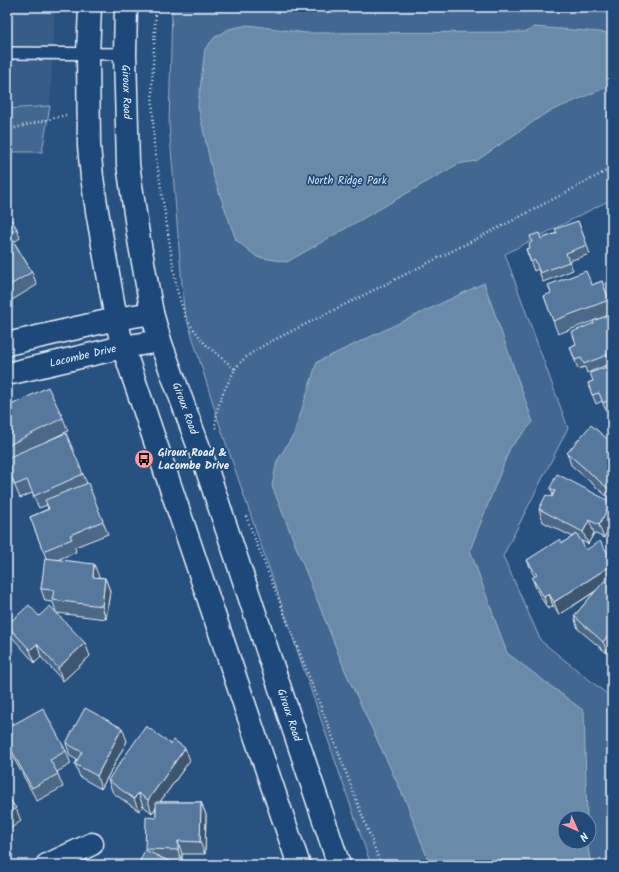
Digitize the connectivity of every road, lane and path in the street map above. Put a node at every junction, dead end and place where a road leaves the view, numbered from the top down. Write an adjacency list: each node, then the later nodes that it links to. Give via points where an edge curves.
1 (90, 7): 5 (main road)
2 (126, 7): 6 (main road, Giroux Road)
3 (156, 7): 17 (path, via 152,85 154,144 177,290 186,319 205,344)
4 (7, 53): 5 (lane)
5 (88, 54): 6 (lane); 13 (main road, via 92,177)
6 (124, 54): 12 (main road, Giroux Road, via 128,164)
7 (66, 115): 8 (path)
8 (7, 130)
9 (612, 168): 10 (path)
10 (607, 171): 11 (path); 17 (path, via 268,343 249,354)
11 (612, 182)
12 (152, 313): 13 (main road); 14 (main road, Giroux Road)
13 (116, 319): 15 (main road); 16 (main road)
14 (160, 341): 16 (main road, Lacombe Drive); 24 (main road, Giroux Road, via 206,467)
15 (7, 344)
16 (123, 347): 18 (main road, Lacombe Drive); 23 (main road)
17 (235, 369): 19 (path, via 218,407)
18 (7, 374)
19 (216, 432)
20 (244, 511): 25 (path)
21 (92, 844): 22 (main road)
22 (47, 865)
23 (299, 865)
24 (339, 865)
25 (381, 865)

